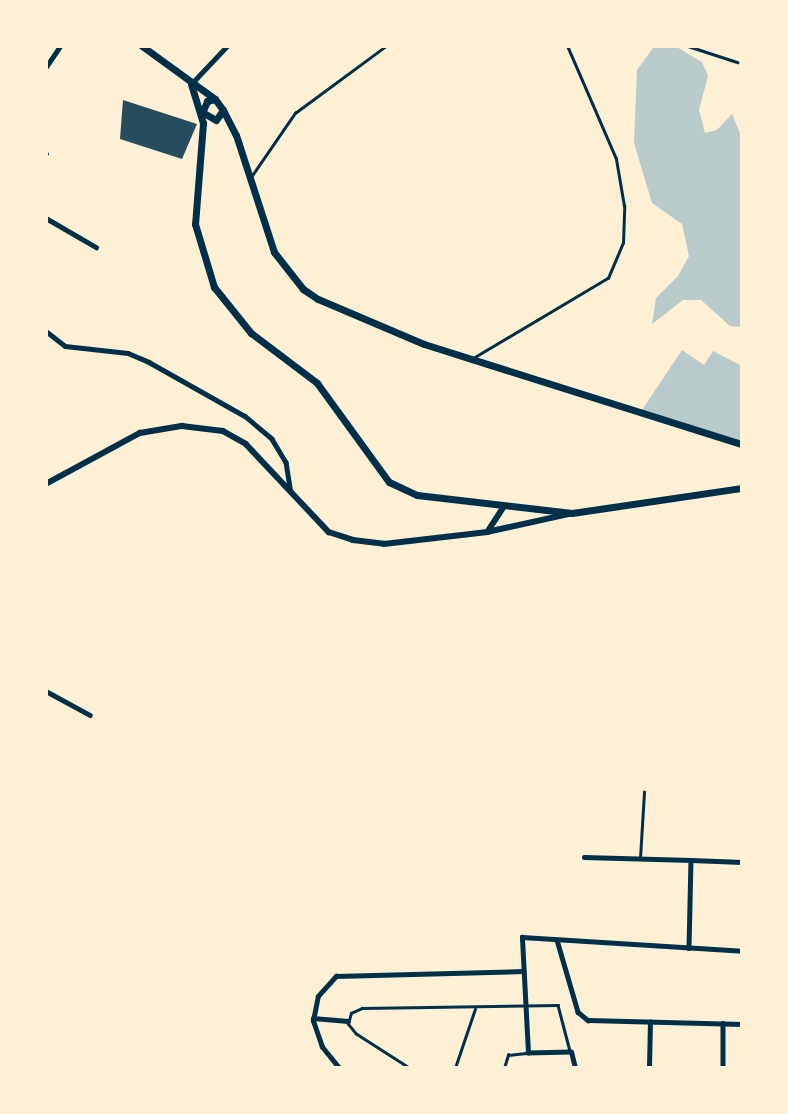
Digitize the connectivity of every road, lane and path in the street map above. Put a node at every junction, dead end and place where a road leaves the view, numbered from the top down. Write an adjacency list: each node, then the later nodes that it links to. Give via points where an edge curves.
1 (60, 46): 8 (street)
2 (142, 46): 9 (main road)
3 (227, 46): 9 (street)
4 (386, 46): 13 (lane, via 295,112)
5 (567, 46): 17 (lane, via 616,159 624,206 623,244 608,278)
6 (688, 46): 7 (lane)
7 (737, 62)
8 (46, 67)
9 (191, 84): 10 (main road); 12 (main road)
10 (215, 99): 11 (main road); 12 (main road, via 207,101)
11 (223, 110): 12 (main road, via 216,120); 13 (main road)
12 (202, 113): 22 (main road, via 195,224 214,287 230,309 269,349 317,383 396,487)
13 (250, 180): 17 (main road, via 274,252 303,289 424,344)
14 (46, 218): 15 (street)
15 (96, 247)
16 (46, 331): 21 (street, via 65,346 128,353 245,416 272,439 286,462)
17 (472, 359): 18 (main road)
18 (742, 444)
19 (46, 484): 21 (street, via 140,433 182,426 223,431 246,444)
20 (742, 488): 23 (main road)
21 (291, 493): 24 (street, via 329,532 353,540 384,544)
22 (503, 508): 23 (main road); 24 (street, via 497,523)
23 (572, 513): 24 (street)
24 (487, 532)
25 (46, 691): 26 (street)
26 (90, 714)
27 (644, 792): 29 (lane)
28 (584, 857): 29 (street)
29 (640, 860): 30 (street)
30 (691, 860): 31 (street); 33 (street)
31 (742, 862)
32 (557, 940): 33 (street); 35 (street, via 522,937); 40 (street, via 582,1017)
33 (689, 948): 34 (street)
34 (742, 951)
35 (523, 972): 36 (street); 38 (street, via 340,974 320,991)
36 (526, 1007): 37 (lane); 43 (lane, via 558,1005); 44 (street)
37 (475, 1009): 39 (lane, via 362,1008 351,1013); 47 (lane)
38 (313, 1018): 39 (street); 45 (street, via 322,1047)
39 (348, 1021): 46 (lane, via 356,1034)
40 (650, 1022): 41 (street); 50 (street)
41 (723, 1024): 42 (street); 51 (street)
42 (742, 1024)
43 (570, 1052): 44 (street); 49 (street)
44 (528, 1053): 48 (lane, via 508,1054)
45 (339, 1068)
46 (409, 1068)
47 (455, 1068)
48 (504, 1068)
49 (574, 1068)
50 (649, 1068)
51 (723, 1068)

